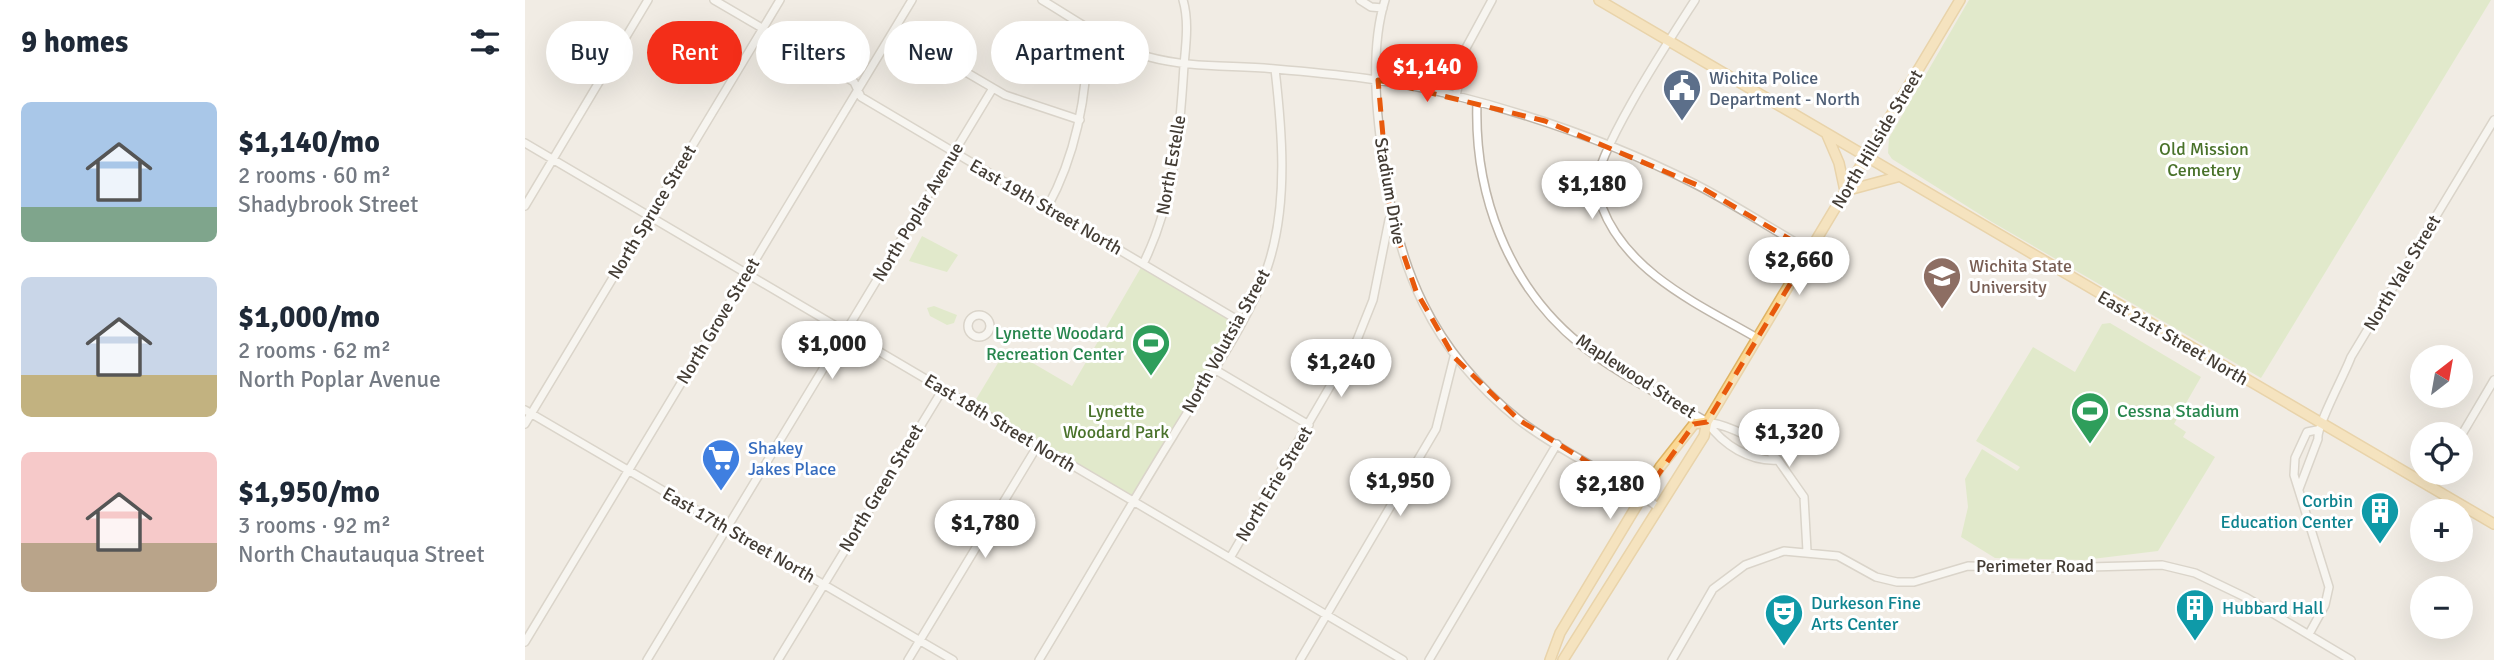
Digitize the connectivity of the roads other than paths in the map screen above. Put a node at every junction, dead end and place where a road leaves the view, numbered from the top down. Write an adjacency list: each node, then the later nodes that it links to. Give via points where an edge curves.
1 (647, 0): 38 (street)
2 (714, 0): 16 (street, East 19th Street North)
3 (780, 0): 13 (street, North Spruce Street)
4 (912, 0): 14 (street, North Grove Street)
5 (1042, 0): 15 (street)
6 (1183, 0): 21 (street, North Estelle)
7 (1360, 0): 12 (street, via 1371,7)
8 (1492, 0): 29 (street, via 1467,48)
9 (1599, 0): 18 (main road, East 21st Street North)
10 (1695, 0): 18 (street)
11 (1960, 0): 37 (main road, North Hillside Street)
12 (1384, 4): 24 (street, Stadium Drive)
13 (768, 21)
14 (899, 21)
15 (1078, 21)
16 (756, 25)
17 (756, 41): 44 (street, North Spruce Street)
18 (1669, 42): 33 (main road, East 21st Street North); 35 (street)
19 (884, 47): 28 (street, North Grove Street)
20 (1149, 57): 21 (street)
21 (1185, 63): 22 (street); 46 (street, North Estelle, via 1171,187 1156,240)
22 (1275, 69): 24 (street); 48 (street, North Volutsia Street, via 1281,146 1279,212 1271,259)
23 (977, 79): 27 (street)
24 (1378, 80): 29 (street); 43 (street, Stadium Drive, via 1378,126)
25 (855, 84): 28 (street, East 19th Street North)
26 (1085, 84): 31 (street)
27 (993, 88): 31 (street, via 1042,110); 36 (street, North Poplar Avenue)
28 (858, 90): 36 (street, East 19th Street North, via 860,97); 47 (street, North Grove Street)
29 (1456, 96): 30 (street)
30 (1477, 102): 35 (street); 56 (street, Maplewood Street, via 1484,187 1498,232 1524,284 1579,343)
31 (1080, 120): 42 (street, via 1071,154)
32 (2494, 120): 60 (street, North Yale Street, via 2351,357)
33 (1827, 134): 37 (main road, East 21st Street North); 40 (main road)
34 (525, 143): 38 (street, East 18th Street North)
35 (1609, 146): 45 (street, via 1697,185); 50 (street, via 1595,189 1605,216 1625,246 1655,277)
36 (954, 153): 42 (street, East 19th Street North); 49 (street, North Poplar Avenue)
37 (1865, 157): 39 (main road, East 21st Street North); 40 (main road, North Hillside Street)
38 (552, 159): 41 (street); 44 (street, East 18th Street North)
39 (1897, 177): 40 (main road); 60 (main road, East 21st Street North)
40 (1845, 191): 45 (main road, North Hillside Street)
41 (525, 206)
42 (1047, 208): 46 (street, East 19th Street North)
43 (1390, 215): 51 (street, Stadium Drive, via 1416,291); 59 (street, North Erie Street, via 1369,310 1342,371)
44 (650, 216): 47 (street, East 18th Street North); 55 (street, North Spruce Street)
45 (1810, 251): 50 (main road, North Hillside Street)
46 (1143, 264): 48 (street, East 19th Street North)
47 (747, 274): 49 (street, East 18th Street North); 64 (street, North Grove Street)
48 (1241, 322): 52 (street, North Volutsia Street)
49 (846, 332): 54 (street, East 18th Street North); 71 (street, North Poplar Avenue)
50 (1757, 338): 56 (main road, North Hillside Street)
51 (1454, 356): 61 (street, Stadium Drive, via 1520,420); 75 (street, via 1436,429)
52 (1214, 369): 59 (street); 68 (street, North Volutsia Street)
53 (2494, 380): 57 (street)
54 (943, 388): 62 (street, East 18th Street North); 74 (street, North Green Street)
55 (528, 411): 58 (street, North Spruce Street); 64 (street, East 17th Street North)
56 (1707, 422): 63 (street, via 1727,425); 63 (street, via 1717,436 1747,455); 67 (main road, North Hillside Street, via 1694,424); 69 (main road, North Hillside Street, via 1704,436)
57 (2469, 422)
58 (525, 424)
59 (1308, 425): 73 (street, North Erie Street)
60 (2319, 427): 65 (main road, East 21st Street North); 66 (street, North Yale Street); 66 (street, North Yale Street, via 2307,432 2295,458)
61 (1557, 444): 67 (street, Stadium Drive); 86 (street)
62 (1038, 445): 68 (street, East 18th Street North); 77 (street)
63 (1778, 460): 72 (street, via 1804,497)
64 (628, 471): 71 (street, East 17th Street North); 78 (street, North Grove Street)
65 (2430, 487): 70 (main road, East 21st Street North)
66 (2299, 489): 76 (street, North Yale Street, via 2329,587)
67 (1643, 496): 69 (street, Stadium Drive); 87 (main road, North Hillside Street, via 1560,633)
68 (1134, 502): 73 (street, East 18th Street North); 83 (street, North Volutsia Street)
69 (1659, 508): 88 (main road, North Hillside Street)
70 (2494, 524)
71 (727, 527): 74 (street, East 17th Street North); 79 (street, North Poplar Avenue)
72 (1807, 551): 76 (street, Perimeter Road, via 1838,556 1876,577 1897,582 1914,582 1968,565 2162,565 2195,573); 89 (street, Perimeter Road, via 1784,551 1729,575 1713,589)
73 (1230, 558): 75 (street, East 18th Street North)
74 (824, 584): 77 (street, East 17th Street North); 80 (street, North Green Street)
75 (1327, 615): 84 (street); 85 (street, East 18th Street North)
76 (2309, 634): 90 (street, Perimeter Road)
77 (920, 641): 81 (street); 82 (street, East 17th Street North)
78 (525, 642)
79 (647, 660)
80 (778, 660)
81 (908, 660)
82 (953, 660)
83 (1039, 660)
84 (1300, 660)
85 (1403, 660)
86 (1429, 660)
87 (1550, 660)
88 (1563, 660)
89 (1672, 660)
90 (2351, 660)

